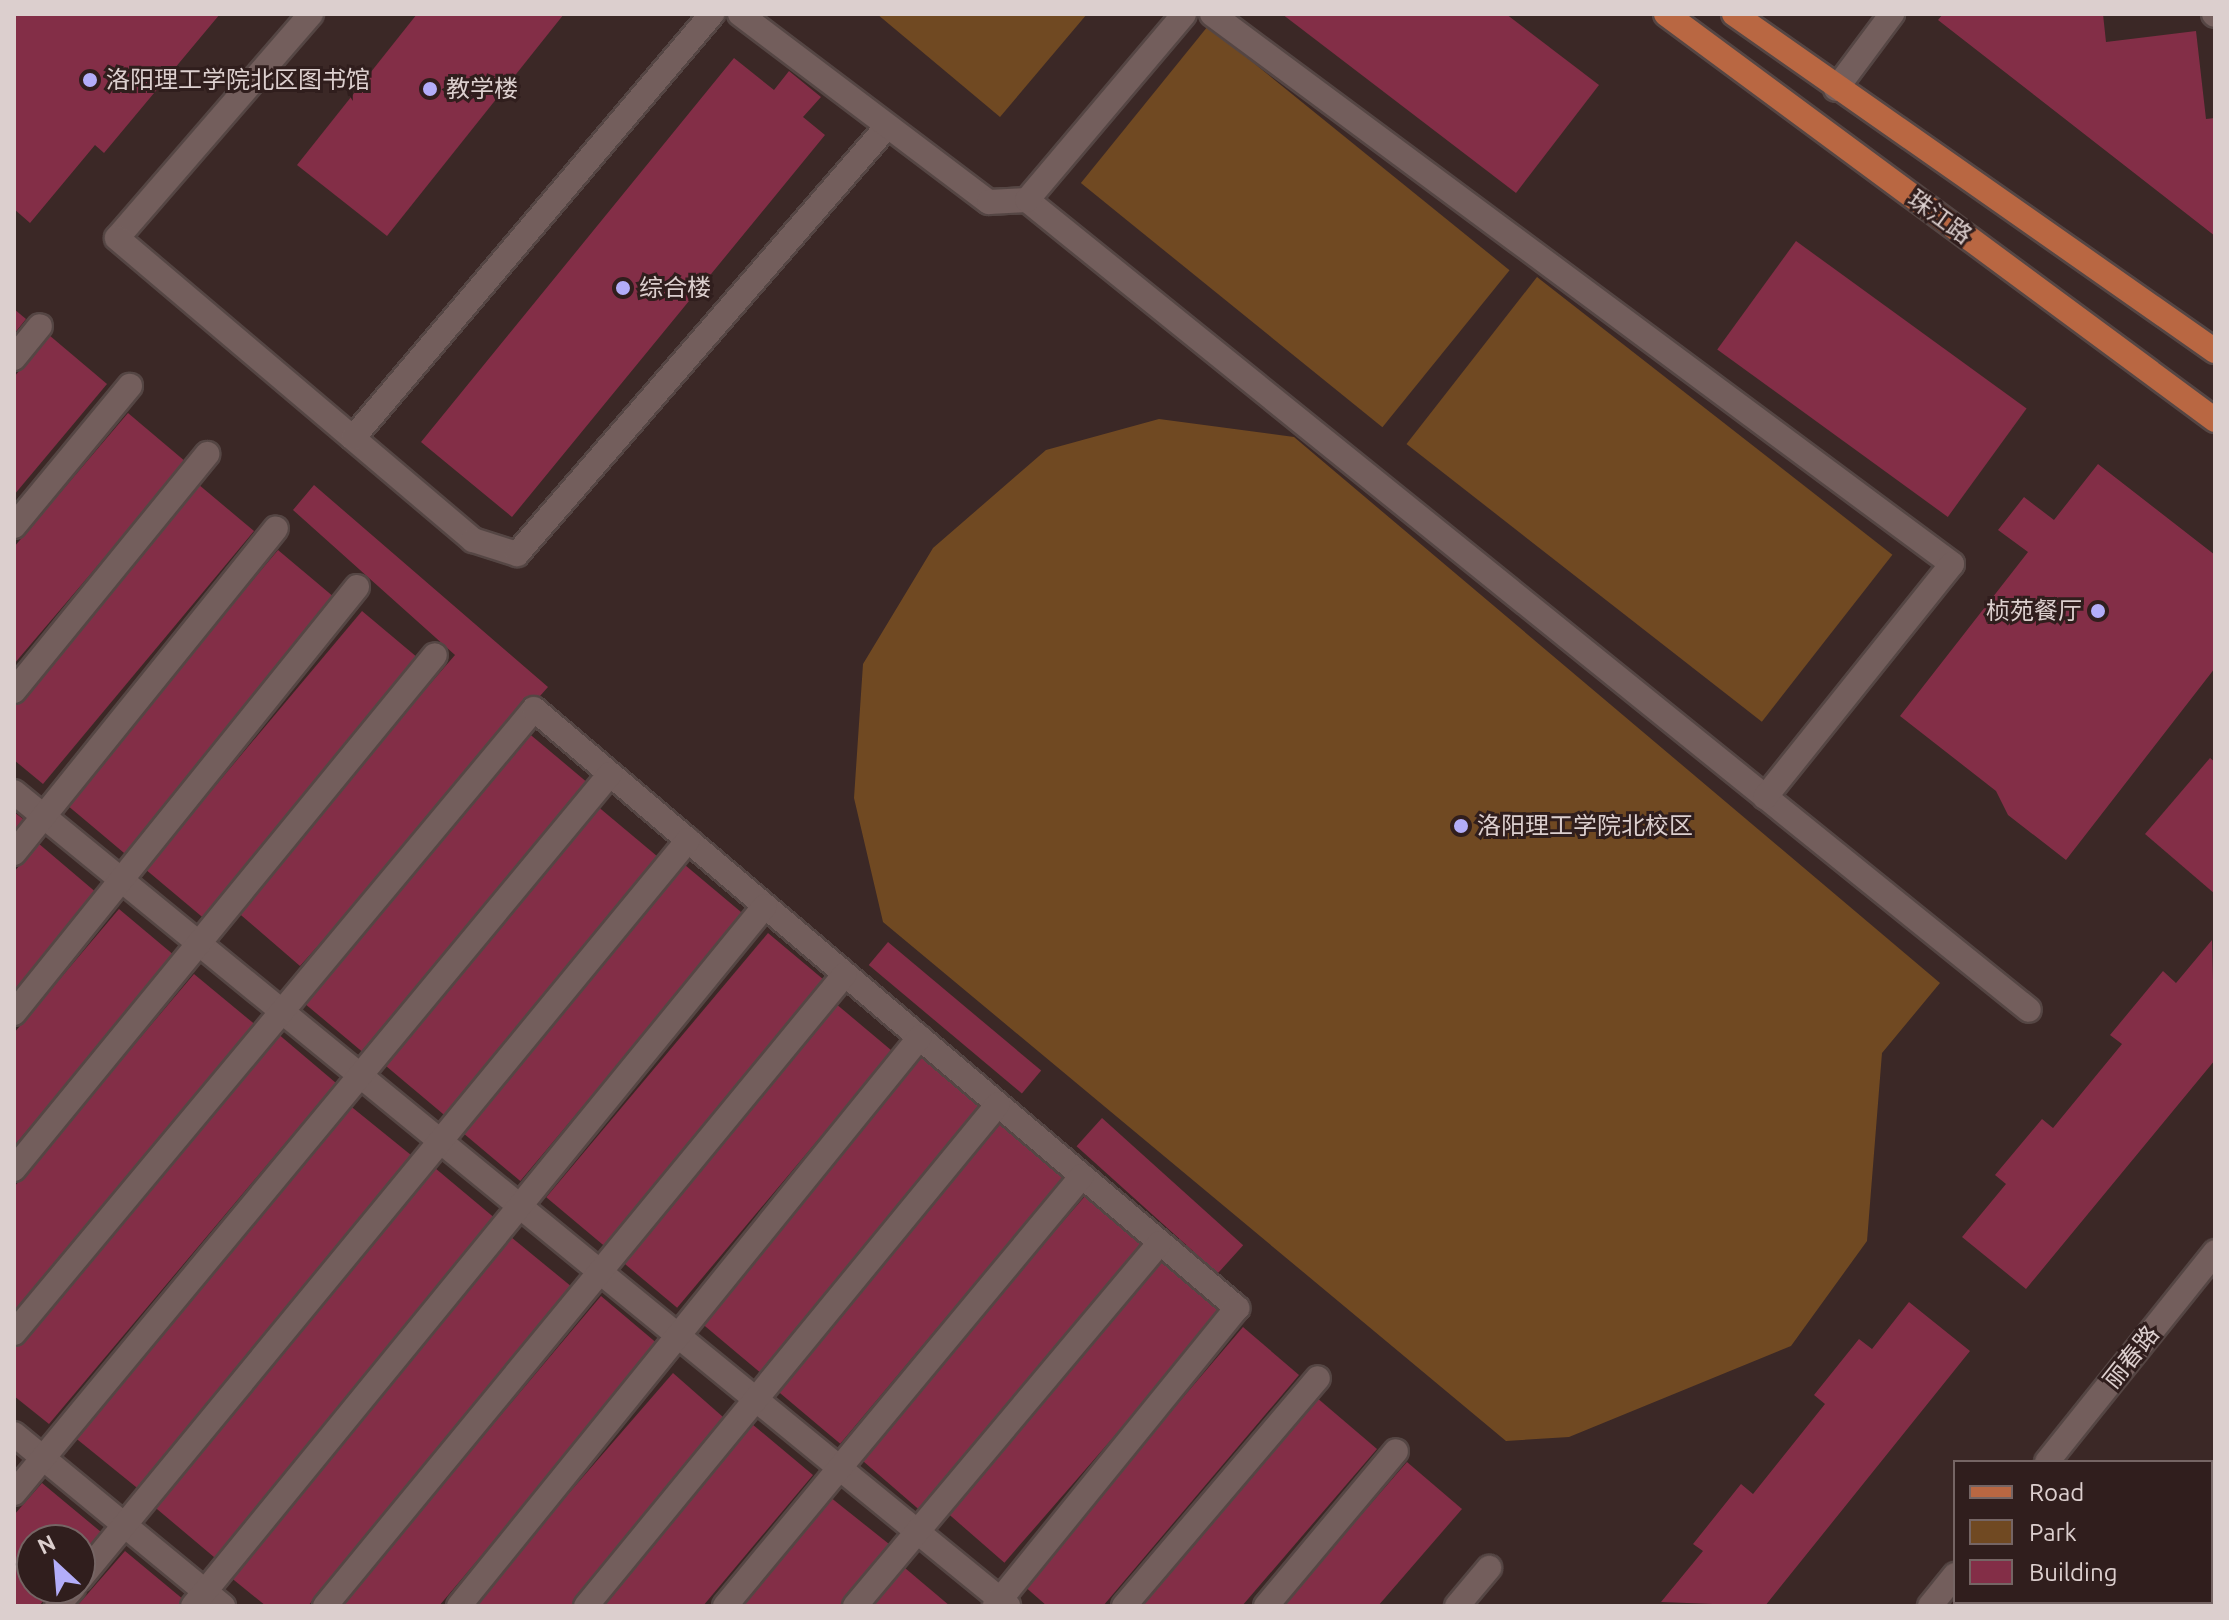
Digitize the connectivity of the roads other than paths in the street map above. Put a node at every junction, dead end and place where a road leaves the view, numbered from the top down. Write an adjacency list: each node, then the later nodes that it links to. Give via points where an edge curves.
1 (311, 14): 17 (street, via 117,238)
2 (712, 14): 17 (street)
3 (740, 14): 10 (street)
4 (1184, 14): 11 (street)
5 (1212, 14): 26 (street, via 1952,564)
6 (1666, 14): 16 (main road, 珠江路)
7 (1734, 14): 9 (main road, 珠江路)
8 (1892, 14): 9 (street)
9 (1836, 89): 13 (main road, 珠江路)
10 (884, 130): 11 (street, via 989,202); 17 (street, via 517,554 473,540)
11 (1027, 200): 26 (street)
12 (40, 326): 14 (street)
13 (2215, 351)
14 (14, 358)
15 (130, 386): 19 (street)
16 (2215, 420)
17 (353, 438)
18 (207, 454): 23 (street)
19 (14, 526)
20 (276, 528): 27 (street)
21 (357, 587): 30 (street)
22 (435, 655): 32 (street)
23 (14, 691)
24 (610, 774): 28 (street); 35 (street, via 534,709); 38 (street)
25 (14, 792): 27 (street)
26 (1765, 797): 34 (street)
27 (44, 817): 29 (street); 30 (street)
28 (688, 840): 31 (street); 40 (street)
29 (14, 853)
30 (124, 882): 32 (street); 36 (street)
31 (765, 906): 33 (street); 43 (street)
32 (198, 943): 35 (street); 41 (street)
33 (845, 974): 37 (street); 46 (street)
34 (2029, 1010)
35 (281, 1011): 38 (street); 47 (street)
36 (14, 1013)
37 (920, 1037): 39 (street); 48 (street)
38 (357, 1073): 40 (street); 53 (street)
39 (998, 1104): 42 (street); 50 (street)
40 (439, 1140): 43 (street); 57 (street)
41 (14, 1169)
42 (1082, 1176): 44 (street); 55 (street)
43 (519, 1205): 46 (street); 62 (street)
44 (1160, 1243): 58 (street); 63 (street, via 1237,1308)
45 (2215, 1252): 54 (street, 丽春路)
46 (601, 1273): 48 (street); 64 (street)
47 (14, 1333)
48 (680, 1337): 50 (street); 65 (street)
49 (1318, 1378): 69 (street)
50 (758, 1402): 55 (street); 66 (street)
51 (14, 1434): 53 (street)
52 (1396, 1451): 70 (street)
53 (43, 1458): 56 (street); 57 (street)
54 (2049, 1460)
55 (840, 1468): 58 (street); 67 (street)
56 (14, 1493)
57 (126, 1526): 59 (street); 62 (street)
58 (916, 1530): 63 (street); 68 (street)
59 (96, 1561)
60 (1489, 1568): 71 (street)
61 (1953, 1577): 72 (street)
62 (207, 1601)
63 (1001, 1604)
64 (325, 1606)
65 (459, 1606)
66 (586, 1606)
67 (725, 1606)
68 (855, 1606)
69 (1124, 1606)
70 (1266, 1606)
71 (1457, 1606)
72 (1930, 1606)

